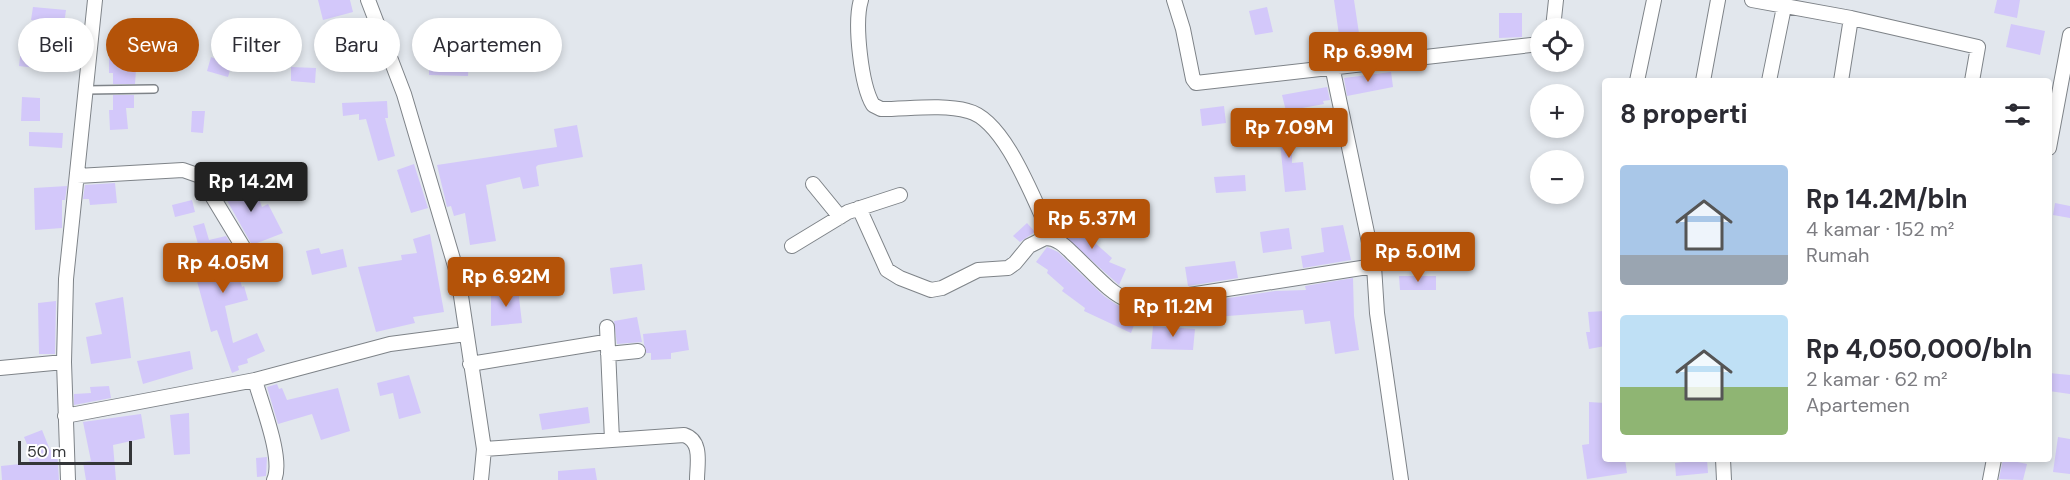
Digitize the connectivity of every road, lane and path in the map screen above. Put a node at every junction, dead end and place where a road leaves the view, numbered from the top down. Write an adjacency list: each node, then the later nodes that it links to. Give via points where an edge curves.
1 (95, 0): 21 (street)
2 (368, 0): 33 (street, via 404,94 458,276)
3 (861, 0): 28 (street, via 856,24 867,93 873,105 881,109 954,109 984,119 1010,153)
4 (1174, 0): 14 (street, via 1196,83)
5 (1556, 0): 10 (street)
6 (1654, 0): 15 (street)
7 (1718, 0): 16 (street)
8 (1752, 0): 9 (street)
9 (1784, 7): 11 (street); 17 (street)
10 (1554, 18)
11 (1851, 18): 18 (street); 19 (street, via 1978,47)
12 (2070, 35): 22 (street)
13 (1530, 45): 14 (street)
14 (1332, 66): 31 (street)
15 (1638, 78)
16 (1704, 78)
17 (1770, 78)
18 (1841, 78)
19 (1973, 78)
20 (154, 89): 21 (lane)
21 (86, 90): 23 (street)
22 (2052, 122)
23 (77, 176): 30 (street, via 192,172 200,177); 36 (street, via 66,279)
24 (813, 184): 27 (street)
25 (900, 195): 26 (street)
26 (859, 208): 27 (street); 28 (street, via 887,270 931,290 978,270 1008,268 1036,241)
27 (840, 217): 29 (street)
28 (1052, 238): 31 (street, via 1119,295 1139,304 1159,305 1183,296)
29 (792, 246)
30 (243, 247)
31 (1374, 266): 49 (street)
32 (607, 327): 34 (street)
33 (466, 334): 37 (street); 39 (street, via 390,344)
34 (603, 348): 35 (street); 37 (street); 41 (street)
35 (638, 351)
36 (64, 362): 38 (street); 40 (street)
37 (470, 364): 42 (street)
38 (0, 368)
39 (255, 380): 40 (street); 46 (street, via 274,450)
40 (65, 416): 45 (street)
41 (612, 440): 42 (street); 48 (street, via 692,437 697,444)
42 (484, 449): 47 (street)
43 (1723, 462): 50 (street)
44 (1993, 462): 51 (street)
45 (68, 480)
46 (274, 480)
47 (481, 480)
48 (697, 480)
49 (1401, 480)
50 (1724, 480)
51 (1990, 480)

